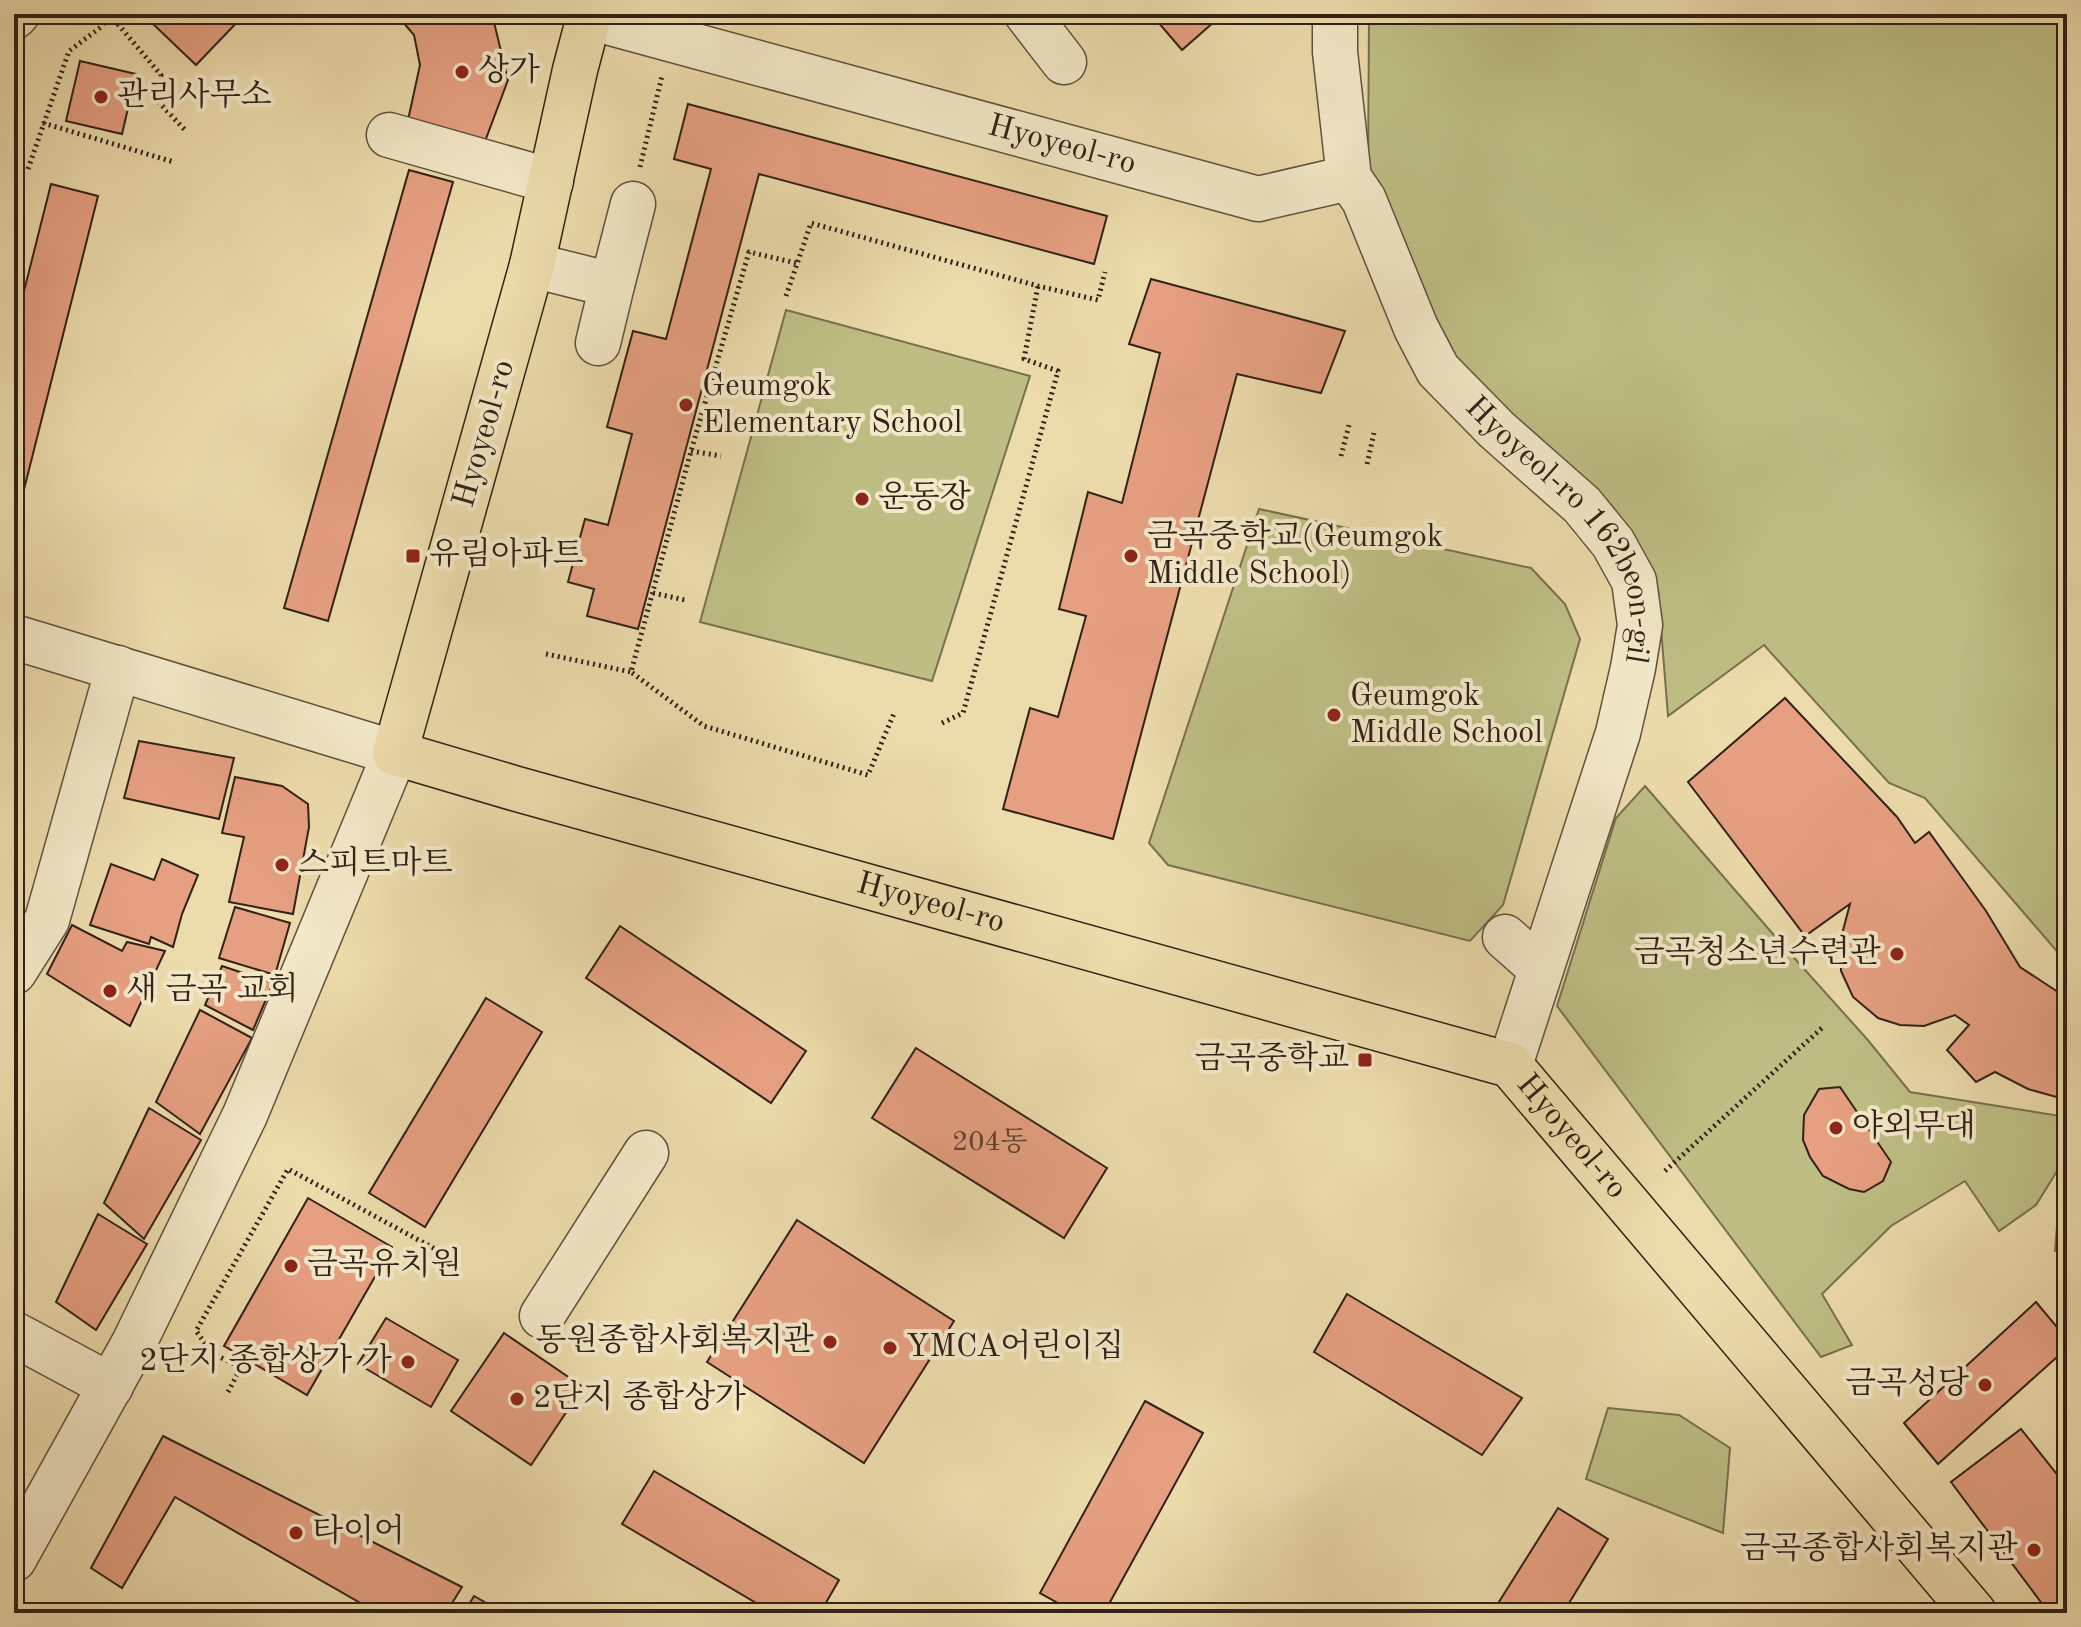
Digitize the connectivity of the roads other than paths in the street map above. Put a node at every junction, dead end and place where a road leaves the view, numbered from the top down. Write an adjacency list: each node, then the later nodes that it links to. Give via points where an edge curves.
1 (1027, 14): 4 (street)
2 (1335, 14): 6 (street, Hyoyeol-ro 162beon-gil)
3 (587, 15): 6 (street, Hyoyeol-ro, via 1258,199); 7 (main road, Hyoyeol-ro)
4 (1064, 62)
5 (389, 135): 7 (street)
6 (1349, 178): 16 (street, Hyoyeol-ro 162beon-gil, via 1364,200 1438,370 1582,505 1613,543 1634,581 1640,625 1618,733)
7 (551, 181): 9 (main road, Hyoyeol-ro)
8 (633, 204): 10 (street)
9 (532, 265): 10 (street); 14 (main road, Hyoyeol-ro)
10 (612, 285): 11 (street)
11 (598, 343)
12 (14, 637): 13 (street)
13 (118, 668): 14 (street); 17 (street, via 47,920)
14 (395, 753): 18 (main road, Hyoyeol-ro); 22 (street, via 245,1115)
15 (1505, 937): 16 (street)
16 (1541, 969): 18 (street, Hyoyeol-ro 162beon-gil)
17 (14, 972)
18 (1510, 1065): 24 (main road, Hyoyeol-ro)
19 (646, 1153): 20 (street)
20 (542, 1316)
21 (14, 1334): 22 (street)
22 (111, 1386): 23 (street)
23 (14, 1559)
24 (1974, 1613)

